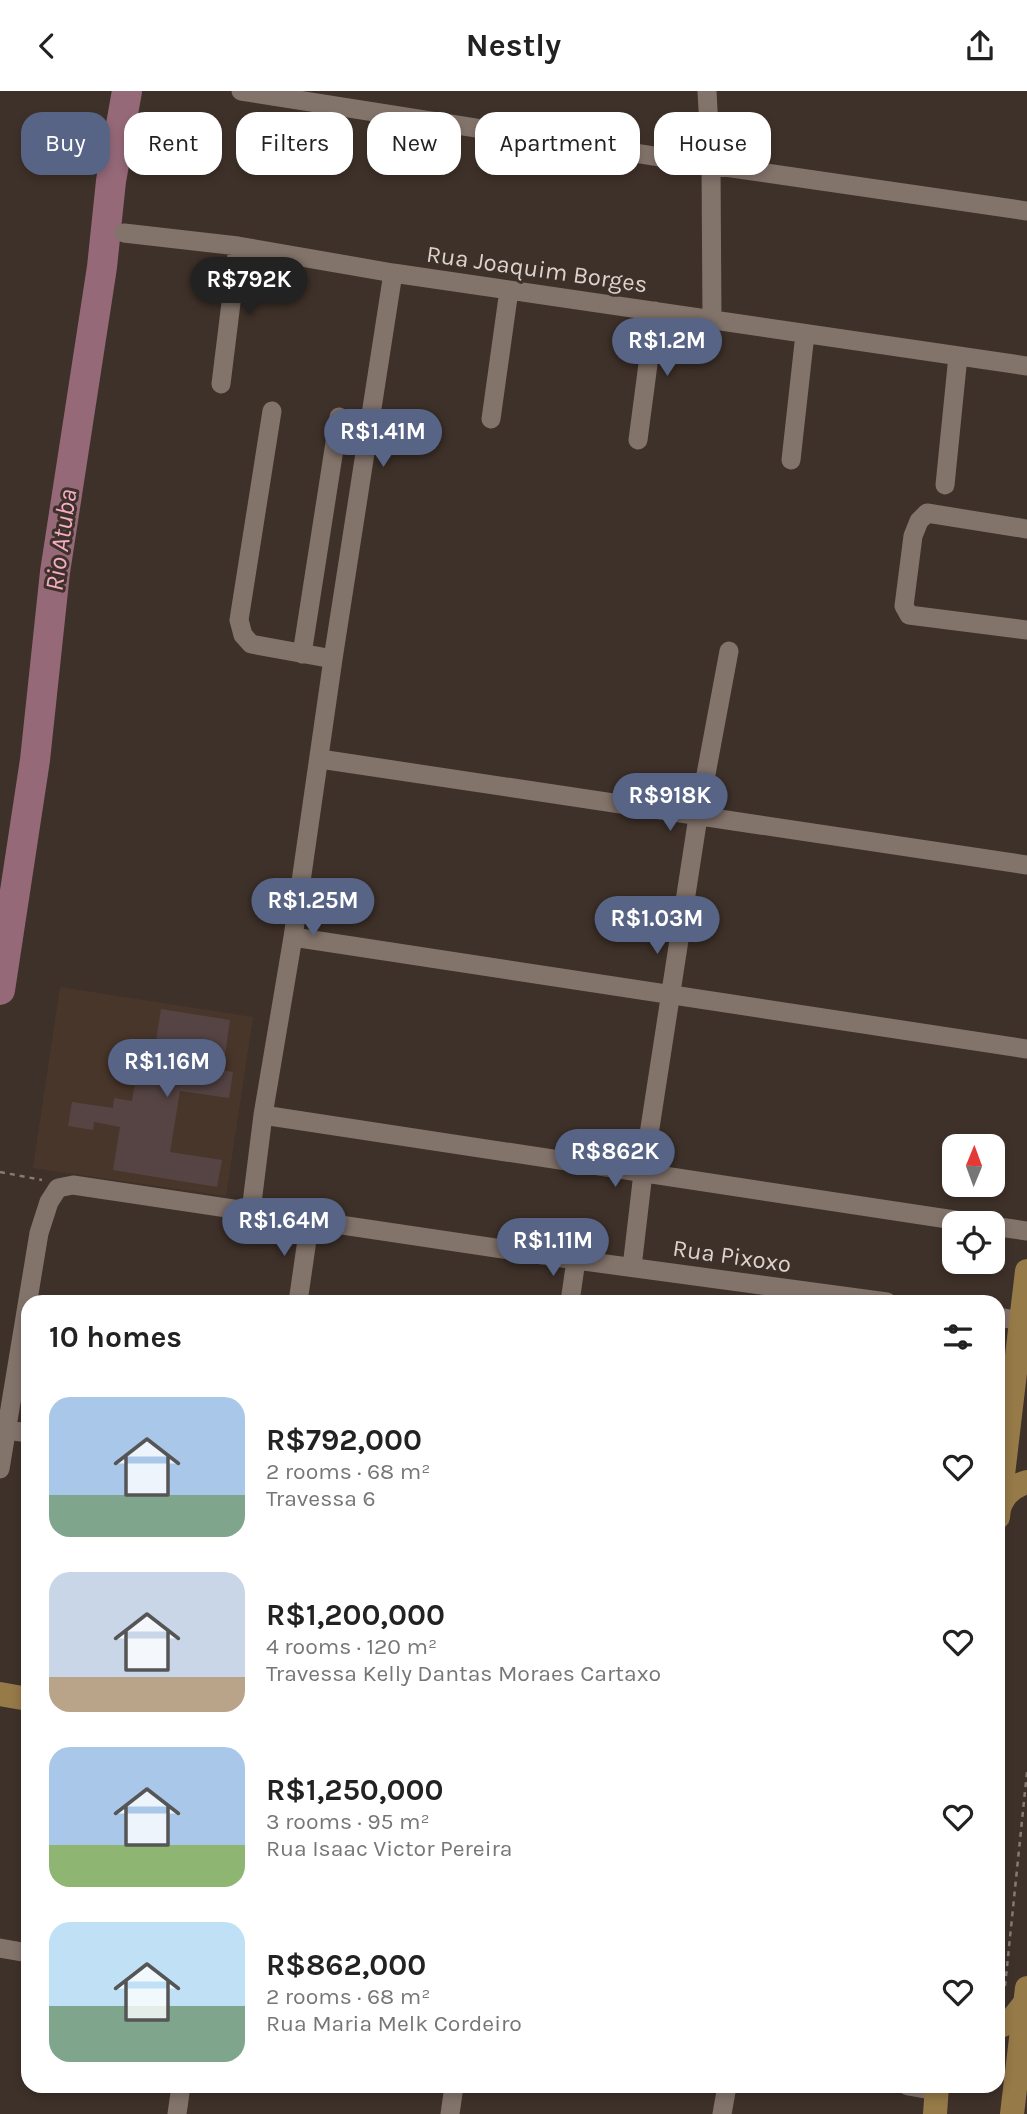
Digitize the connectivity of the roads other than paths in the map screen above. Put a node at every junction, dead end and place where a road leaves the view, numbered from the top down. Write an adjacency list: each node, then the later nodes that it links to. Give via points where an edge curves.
1 (241, 91): 4 (street)
2 (707, 91): 3 (street)
3 (708, 112)
4 (654, 156)
5 (771, 174): 7 (street)
6 (711, 175): 13 (street)
7 (1027, 211)
8 (124, 233): 9 (street, Rua Joaquim Borges)
9 (237, 246): 10 (street, Rua Joaquim Borges); 17 (street)
10 (393, 273): 11 (street, Rua Joaquim Borges); 28 (street)
11 (509, 290): 12 (street, Rua Joaquim Borges); 20 (street)
12 (655, 311): 13 (street, Rua Joaquim Borges); 21 (street)
13 (712, 320): 14 (street, Rua Joaquim Borges)
14 (805, 334): 15 (street, Rua Joaquim Borges); 22 (street)
15 (958, 356): 16 (street, Rua Joaquim Borges); 23 (street)
16 (1027, 366)
17 (221, 384)
18 (272, 411): 27 (street, via 239,620 251,644)
19 (339, 417): 27 (street)
20 (491, 419)
21 (638, 440)
22 (791, 460)
23 (945, 485)
24 (1027, 529): 25 (street, via 927,513 913,537 904,605 909,615)
25 (1027, 631)
26 (729, 651): 30 (street)
27 (302, 654): 28 (street)
28 (333, 659): 29 (street)
29 (320, 759): 30 (street); 32 (street)
30 (698, 817): 31 (street); 33 (street)
31 (1027, 865)
32 (293, 937): 33 (street); 35 (street)
33 (672, 994): 34 (street); 36 (street)
34 (1027, 1049)
35 (263, 1115): 36 (street); 37 (street)
36 (643, 1173): 38 (street); 43 (street)
37 (251, 1211): 39 (street, Rua Pixoxo); 45 (street, Rua Pixoxo, via 73,1185 58,1188 39,1233)
38 (942, 1218)
39 (310, 1219): 42 (street, Rua Pixoxo); 46 (street)
40 (1005, 1228): 41 (street)
41 (1027, 1231)
42 (576, 1260): 43 (street, Rua Pixoxo); 47 (street)
43 (632, 1267): 48 (street, Rua Pixoxo)
44 (1027, 1271): 50 (main road)
45 (29, 1295)
46 (299, 1295)
47 (571, 1295)
48 (815, 1295)
49 (1005, 1318): 50 (street)
50 (1022, 1321): 54 (main road)
51 (21, 1344): 52 (street, Rua Pixoxo)
52 (7, 1430): 53 (street); 55 (street)
53 (21, 1432)
54 (1005, 1458)
55 (0, 1469)
56 (1027, 1482): 57 (main road)
57 (1005, 1497)
58 (0, 1694): 59 (main road)
59 (21, 1698)
60 (0, 1948): 61 (street)
61 (21, 1952)
62 (1019, 1994): 63 (main road, via 1010,2022); 67 (main road)
63 (1005, 2024)
64 (180, 2093): 68 (street)
65 (453, 2093): 69 (street)
66 (726, 2093): 70 (street)
67 (1018, 2103)
68 (177, 2114)
69 (450, 2114)
70 (722, 2114)

